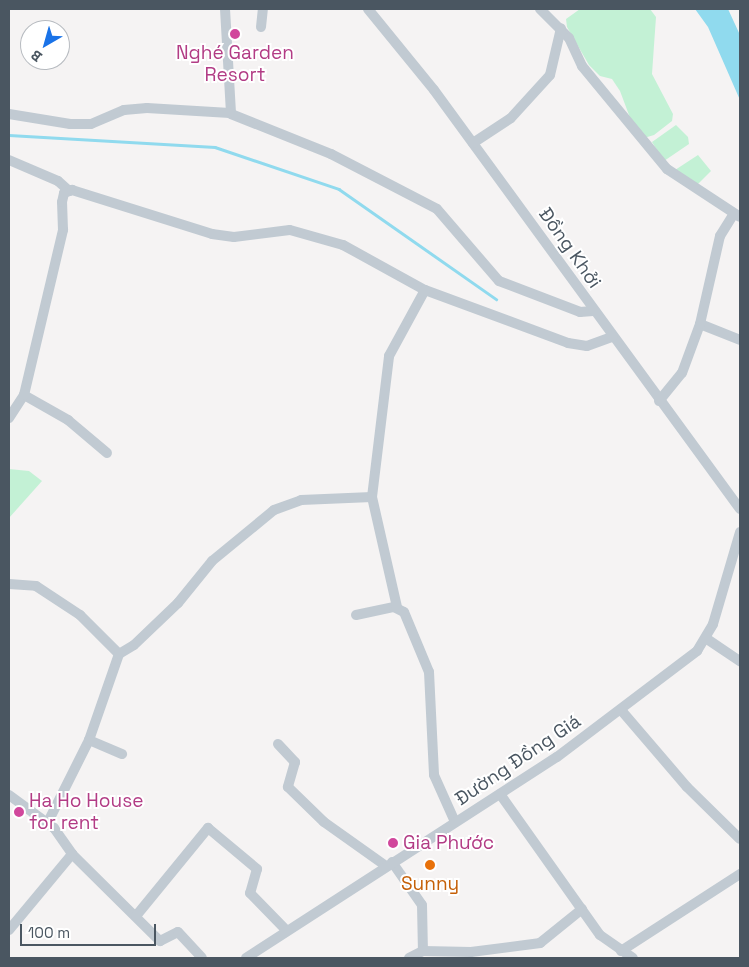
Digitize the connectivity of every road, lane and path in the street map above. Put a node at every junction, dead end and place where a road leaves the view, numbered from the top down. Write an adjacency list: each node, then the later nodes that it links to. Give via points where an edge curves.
1 (225, 9): 7 (street)
2 (263, 9): 5 (street)
3 (368, 9): 9 (street, Đồng Khởi)
4 (540, 9): 6 (street)
5 (261, 27)
6 (561, 28): 9 (street, via 550,75 511,118); 12 (street, via 582,66 650,152 688,187)
7 (230, 112): 8 (street, via 147,108 124,110 91,124 70,124); 14 (street, via 331,154 437,209 500,281 580,312)
8 (9, 114)
9 (473, 143): 14 (street, Đồng Khởi)
10 (9, 160): 11 (street, via 58,181)
11 (69, 191): 13 (street, via 212,234 234,237 290,230 343,245); 18 (street, via 62,202 63,230)
12 (737, 216): 15 (street, via 720,236)
13 (425, 290): 17 (street, via 568,343 587,346); 22 (street, via 389,356)
14 (593, 310): 17 (street, Đồng Khởi)
15 (700, 324): 16 (street); 19 (street, via 682,372)
16 (740, 337)
17 (612, 338): 19 (street, Đồng Khởi)
18 (24, 395): 20 (street); 21 (street, via 68,420)
19 (659, 401): 23 (street, Đồng Khởi)
20 (9, 418)
21 (107, 453)
22 (372, 497): 26 (street); 29 (street, via 301,500 274,510 212,561 134,645)
23 (740, 509)
24 (740, 532): 28 (street)
25 (9, 584): 29 (street, via 36,586 80,615)
26 (397, 607): 27 (street); 38 (street, via 404,612 429,672 434,775)
27 (356, 614)
28 (707, 639): 30 (street); 31 (street, Đường Đồng Giá)
29 (119, 654): 32 (street)
30 (740, 661)
31 (622, 710): 35 (street, Đường Đồng Giá); 39 (street, via 687,787)
32 (89, 740): 34 (street); 37 (street)
33 (278, 744): 41 (street, via 295,762 288,787 324,822)
34 (122, 754)
35 (500, 794): 38 (street, Đường Đồng Giá); 43 (street)
36 (9, 795): 37 (street)
37 (48, 822): 40 (street)
38 (455, 822): 41 (street, Đường Đồng Giá)
39 (740, 839)
40 (72, 854): 44 (street); 45 (street)
41 (389, 864): 46 (street, Đường Đồng Giá); 47 (street, via 422,905)
42 (740, 874): 48 (street)
43 (582, 909): 47 (street, via 540,943 471,952); 48 (street, via 600,935)
44 (136, 916): 46 (street, via 208,828 258,869 250,893); 49 (street, via 160,941 178,932)
45 (9, 930)
46 (286, 930): 50 (street, Đường Đồng Giá)
47 (423, 951): 51 (street)
48 (621, 951): 52 (street)
49 (202, 958)
50 (246, 958)
51 (409, 958)
52 (633, 958)

